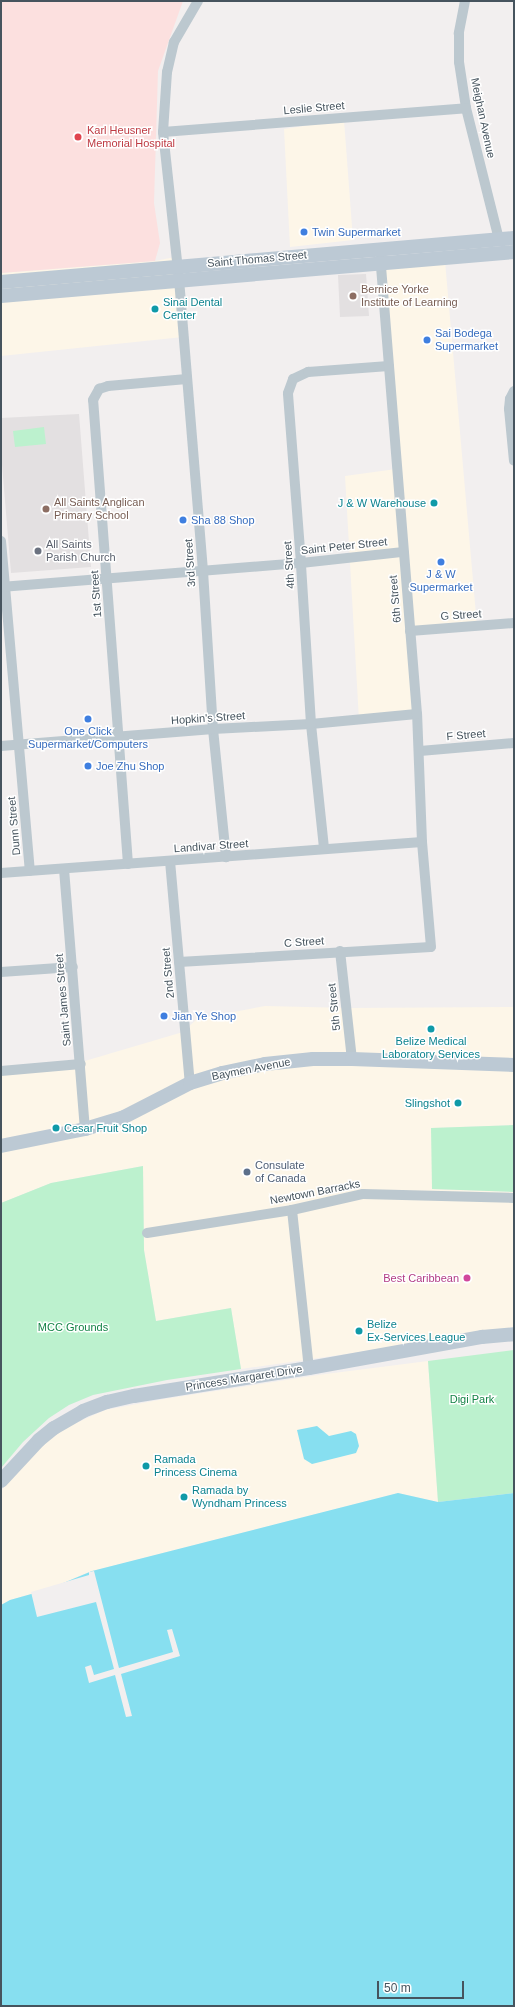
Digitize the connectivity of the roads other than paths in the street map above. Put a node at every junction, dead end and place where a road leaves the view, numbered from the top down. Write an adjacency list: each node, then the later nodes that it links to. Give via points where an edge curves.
1 (198, 1): 4 (street, 3rd Street, via 174,42 167,72)
2 (465, 1): 3 (street, Meighan Avenue, via 459,33 459,62)
3 (466, 108): 4 (street, Leslie Street); 6 (street, Meighan Avenue)
4 (163, 132): 10 (street, 3rd Street)
5 (514, 238): 6 (street, Saint Thomas Street)
6 (499, 239): 7 (street, Saint Thomas Street)
7 (379, 249): 9 (street, 6th Street); 10 (street, Saint Thomas Street)
8 (514, 252): 9 (street, Saint Thomas Street)
9 (381, 263): 10 (street, Saint Thomas Street); 13 (street, 6th Street)
10 (178, 273): 11 (street, Saint Thomas Street); 12 (street, Saint Thomas Street); 14 (street, 3rd Street)
11 (1, 282)
12 (1, 296)
13 (389, 366): 18 (street, 6th Street); 19 (street, 4th Street, via 308,372 293,379 288,393)
14 (187, 379): 20 (street, 3rd Street); 21 (street, 1st Street, via 108,386 99,389 93,400)
15 (514, 391): 16 (street, via 509,409)
16 (514, 461)
17 (1, 540): 22 (street, Dunn Street)
18 (403, 552): 19 (street, Saint Peter Street); 24 (street, 6th Street)
19 (301, 563): 20 (street, Saint Peter Street); 26 (street, 4th Street)
20 (203, 571): 21 (street, Saint Peter Street); 27 (street, 3rd Street)
21 (107, 578): 22 (street, Saint Peter Street); 28 (street, 1st Street)
22 (3, 587): 30 (street, Dunn Street)
23 (514, 623): 24 (street, G Street)
24 (410, 631): 25 (street, 6th Street)
25 (417, 714): 26 (street, Hopkin's Street); 32 (street, 6th Street)
26 (311, 724): 27 (street, Hopkin's Street); 34 (street, 4th Street)
27 (213, 729): 28 (street, Hopkin's Street); 35 (street, 3rd Street)
28 (119, 737): 30 (street, Hopkin's Street); 37 (street, 1st Street)
29 (514, 743): 32 (street, F Street)
30 (19, 745): 31 (street, Hopkin's Street); 39 (street, Dunn Street)
31 (1, 746)
32 (420, 751): 33 (street, 6th Street)
33 (422, 842): 34 (street, Landivar Street); 41 (street, 6th Street)
34 (324, 848): 35 (street, Landivar Street)
35 (226, 857): 36 (street, Landivar Street)
36 (170, 861): 37 (street, Landivar Street); 43 (street, 2nd Street)
37 (128, 864): 38 (street, Landivar Street)
38 (64, 869): 39 (street, Landivar Street); 44 (street, Saint James Street)
39 (30, 871): 40 (street, Landivar Street)
40 (1, 873)
41 (431, 947): 42 (street, C Street)
42 (340, 951): 43 (street, C Street); 46 (street, 5th Street)
43 (179, 962): 50 (street, 2nd Street)
44 (73, 967): 45 (street); 47 (street, Saint James Street)
45 (1, 972)
46 (352, 1059): 48 (street, Baymen Avenue); 50 (street, Baymen Avenue, via 313,1059 265,1064)
47 (80, 1064): 49 (street); 51 (street, Saint James Street)
48 (514, 1065)
49 (1, 1071)
50 (190, 1083): 51 (street, Baymen Avenue, via 122,1118)
51 (86, 1129): 52 (street, Baymen Avenue)
52 (1, 1146)
53 (514, 1198): 54 (street, Newtown Barracks, via 363,1194)
54 (292, 1210): 55 (street, Newtown Barracks); 57 (street)
55 (147, 1233)
56 (514, 1334): 57 (street, Princess Margaret Drive, via 482,1337)
57 (310, 1368): 58 (street, Princess Margaret Drive, via 134,1396 83,1411 38,1440)
58 (1, 1481)

